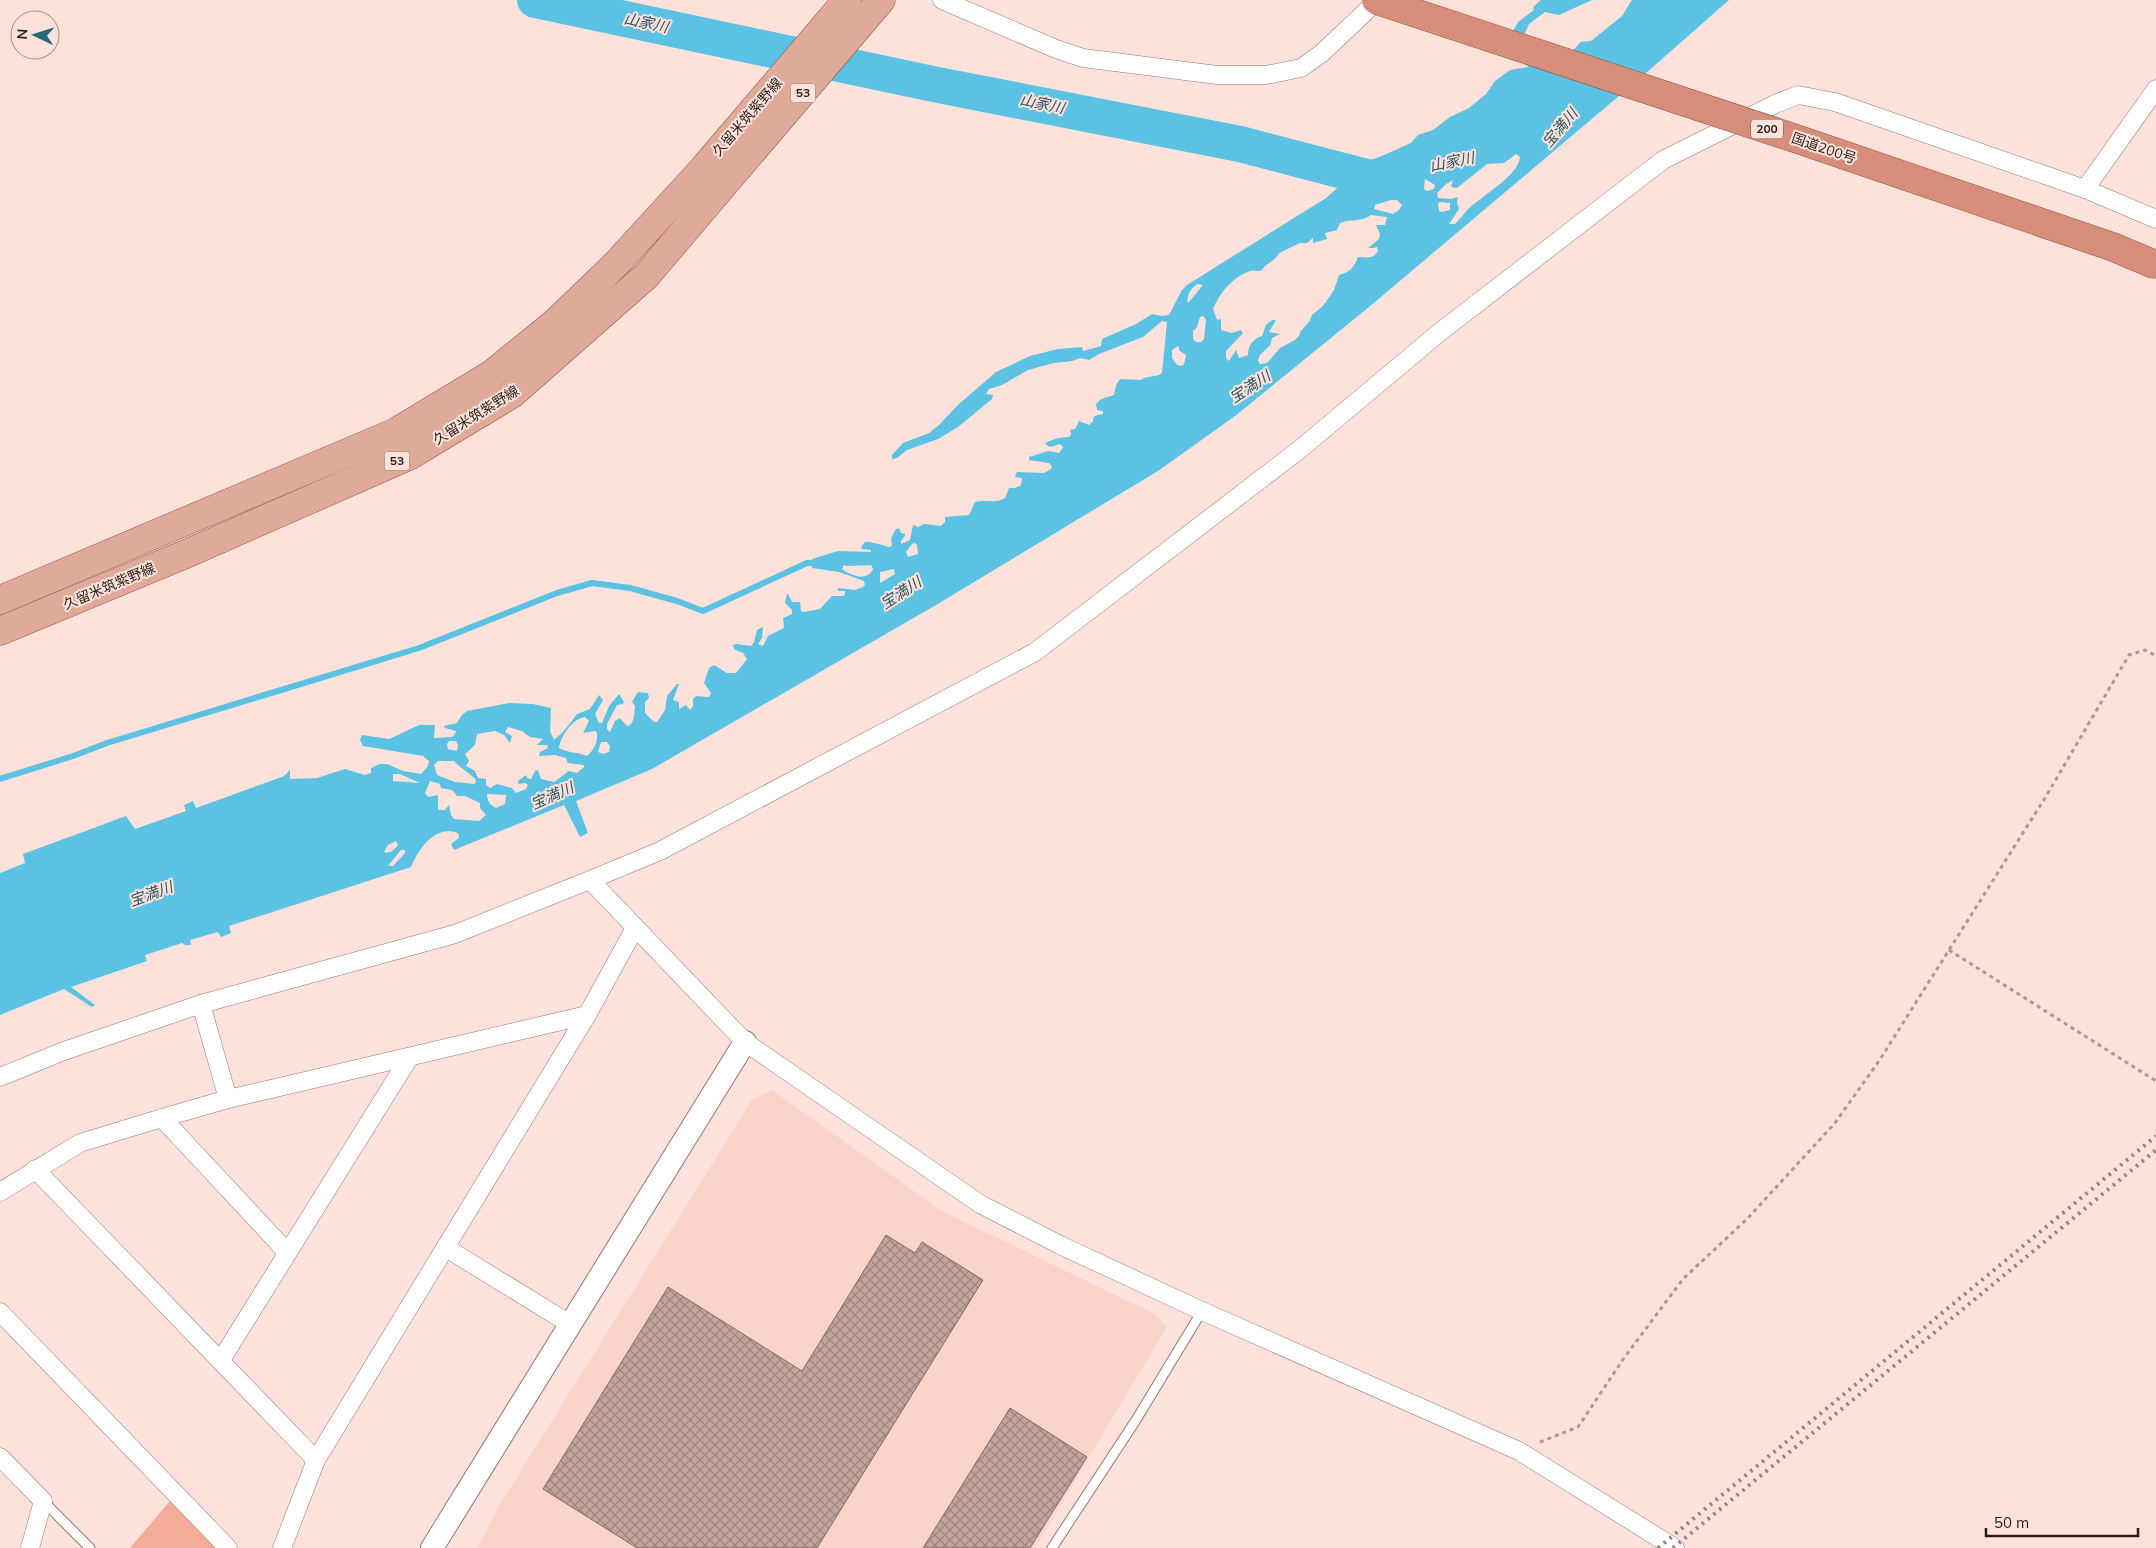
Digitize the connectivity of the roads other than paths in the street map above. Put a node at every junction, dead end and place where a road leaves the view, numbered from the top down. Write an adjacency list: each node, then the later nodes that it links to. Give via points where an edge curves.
1 (847, 0): 9 (main road, 久留米筑紫野線 / 53, via 703,169 616,264 557,321 492,374 396,432)
2 (882, 0): 10 (main road, 久留米筑紫野線 / 53, via 646,276 512,394 409,456)
3 (942, 0): 4 (street, via 1083,58 1227,75 1266,75 1301,68 1322,53)
4 (1377, 0): 8 (highway, 国道200号 / 200, bridge, via 1797,138 2113,247)
5 (2156, 89): 6 (street)
6 (2085, 189): 7 (street); 11 (street, via 1835,102 1798,95 1775,104 1663,160 1440,332 1292,456 1035,652 660,851)
7 (2156, 219)
8 (2156, 265)
9 (0, 600)
10 (0, 631)
11 (590, 880): 12 (street); 13 (street, via 455,934)
12 (635, 928): 14 (street); 15 (street)
13 (201, 1004): 17 (street, via 64,1051); 18 (street)
14 (587, 1015): 16 (street); 22 (street)
15 (746, 1042): 24 (street, via 980,1204); 26 (street)
16 (409, 1058): 18 (street); 23 (street)
17 (0, 1077)
18 (228, 1099): 19 (street)
19 (162, 1118): 20 (street, via 80,1143); 23 (street)
20 (35, 1169): 21 (street); 27 (street)
21 (0, 1192)
22 (446, 1248): 26 (street); 29 (street)
23 (287, 1252): 27 (street)
24 (1202, 1311): 36 (lane, via 1136,1420); 37 (street, via 1519,1451)
25 (0, 1312): 33 (street)
26 (570, 1324): 35 (street)
27 (221, 1360): 29 (street)
28 (0, 1457): 30 (street)
29 (316, 1460): 34 (street)
30 (43, 1501): 31 (street); 32 (lane)
31 (30, 1548)
32 (90, 1548)
33 (228, 1548)
34 (282, 1548)
35 (432, 1548)
36 (1052, 1548)
37 (1675, 1548)

